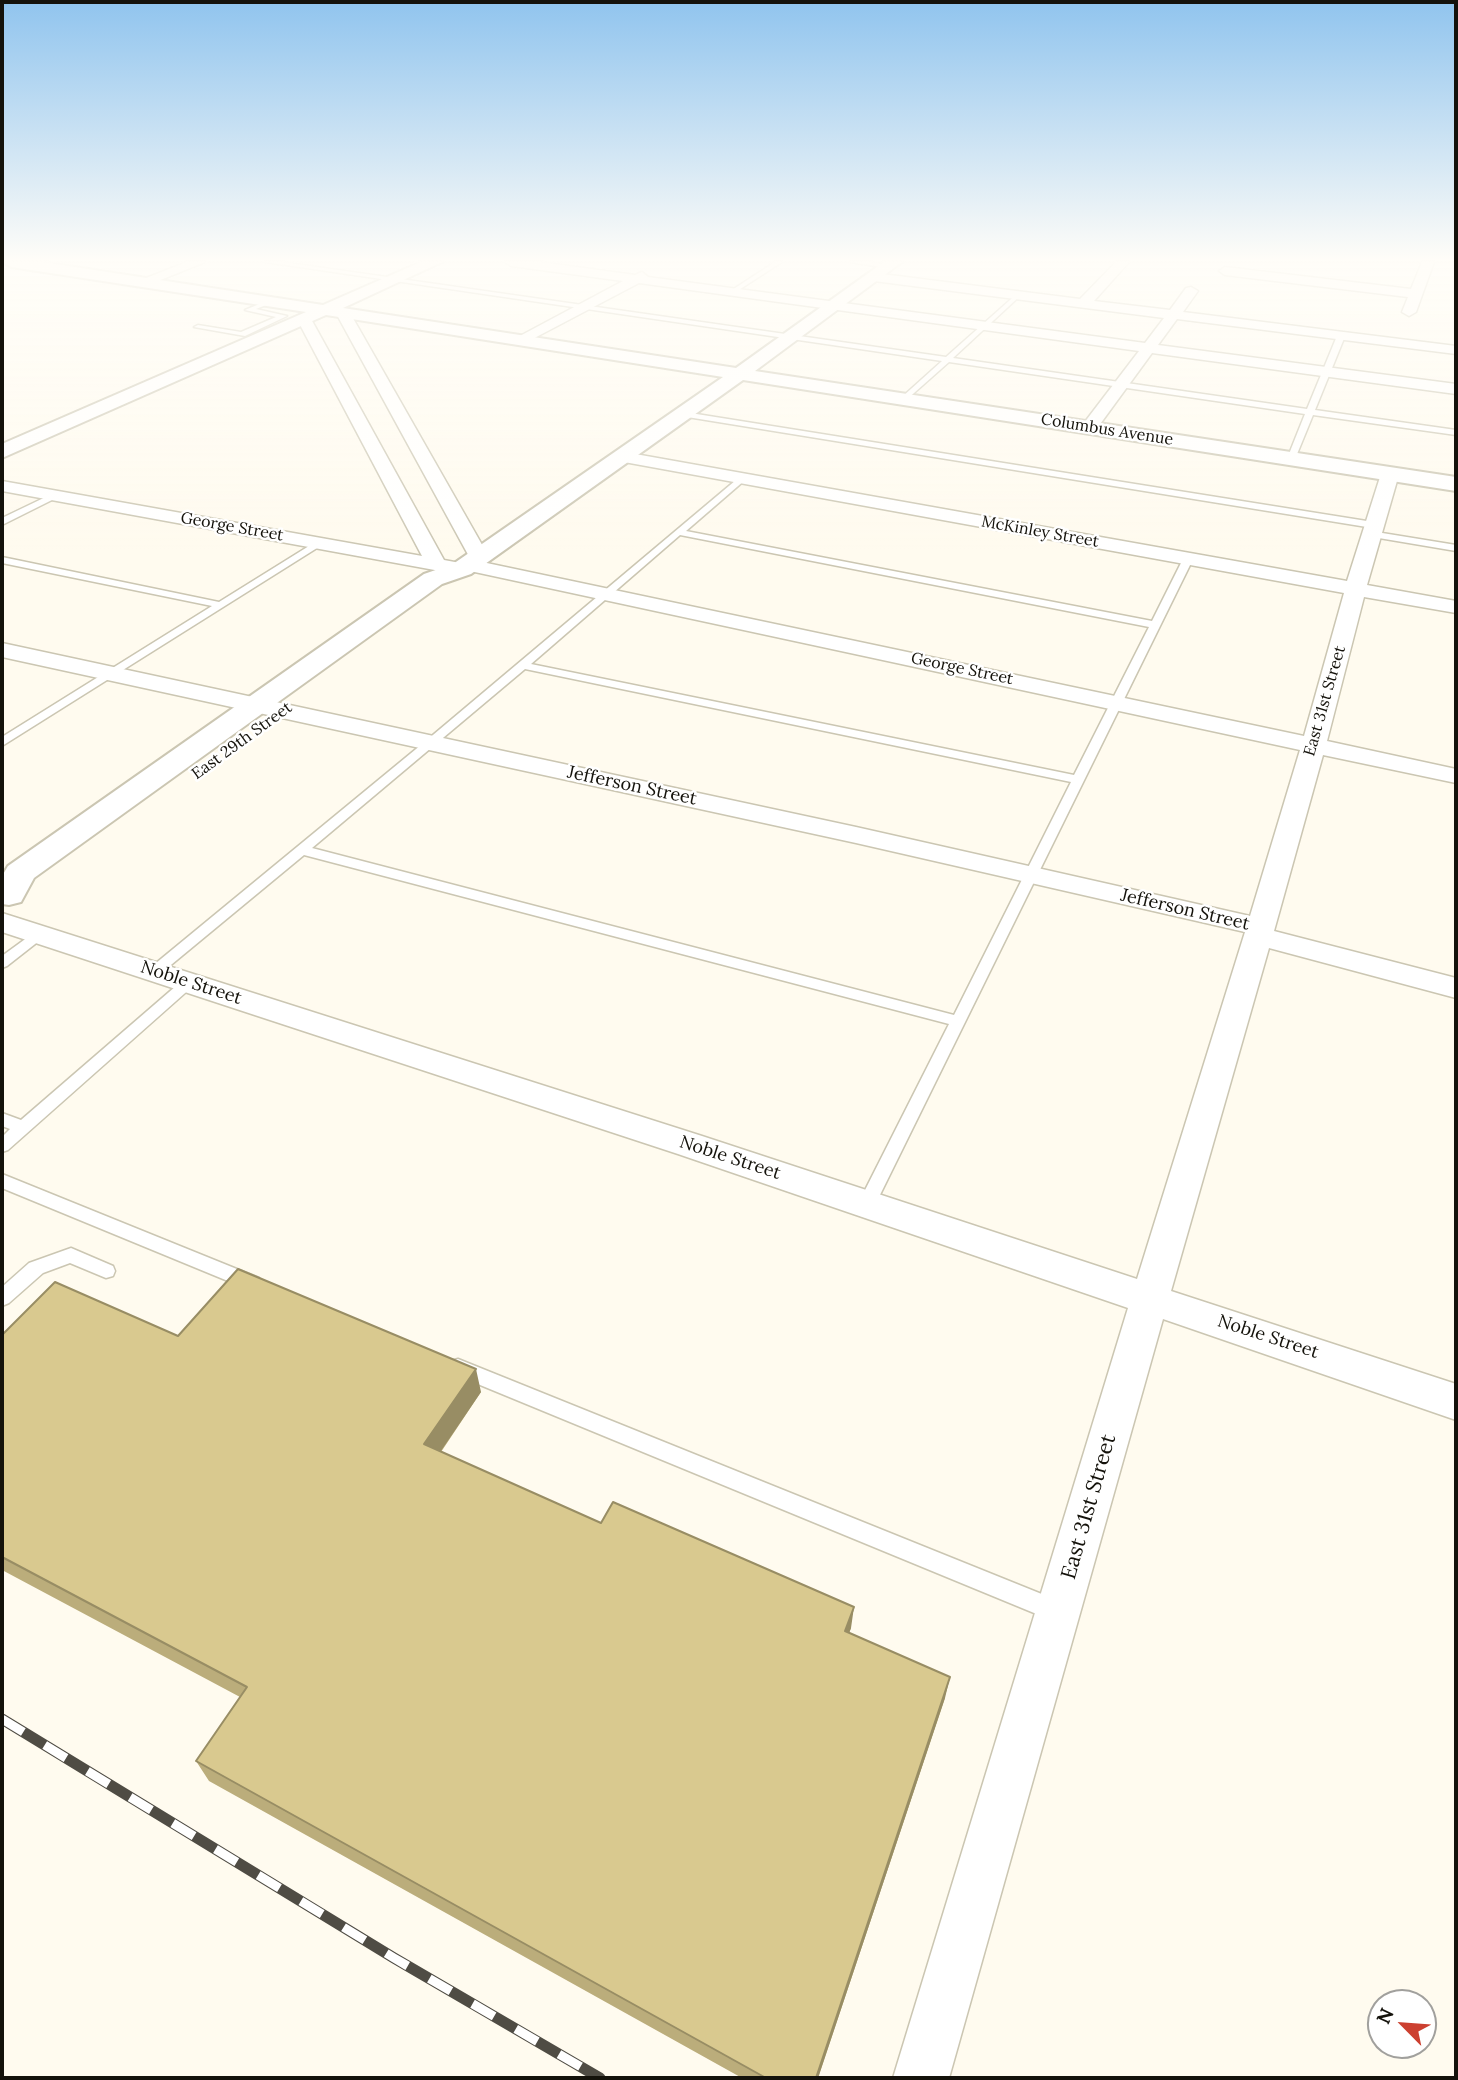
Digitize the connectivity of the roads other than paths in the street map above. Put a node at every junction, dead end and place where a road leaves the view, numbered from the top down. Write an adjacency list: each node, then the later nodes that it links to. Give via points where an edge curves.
1 (204, 359): 20 (street)
2 (330, 359): 35 (street)
3 (358, 359): 35 (street)
4 (648, 359): 12 (street, Columbus Avenue)
5 (760, 359): 12 (street, East 29th Street)
6 (942, 359): 10 (lane)
7 (1141, 359): 13 (street)
8 (1231, 359): 11 (street)
9 (1332, 359): 11 (lane)
10 (948, 360): 13 (lane); 15 (lane)
11 (1327, 372): 14 (street); 16 (lane)
12 (740, 373): 15 (street, Columbus Avenue); 17 (street, East 29th Street)
13 (1121, 385): 16 (lane); 18 (street)
14 (1456, 389)
15 (905, 399): 18 (street, Columbus Avenue)
16 (1308, 412): 19 (lane); 22 (lane)
17 (684, 414): 21 (street, East 29th Street); 29 (lane)
18 (1089, 427): 22 (street, Columbus Avenue)
19 (1456, 433)
20 (2, 452)
21 (624, 457): 24 (street, McKinley Street); 35 (street, East 29th Street)
22 (1291, 458): 23 (street, Columbus Avenue)
23 (1390, 474): 25 (street, Columbus Avenue); 29 (street, East 31st Street)
24 (742, 478): 30 (lane); 33 (street, McKinley Street)
25 (1456, 484)
26 (2, 486): 27 (street, George Street)
27 (55, 496): 28 (lane); 31 (street, George Street)
28 (2, 522)
29 (1372, 530): 32 (lane); 36 (street, East 31st Street)
30 (678, 532): 37 (lane); 40 (lane)
31 (320, 543): 35 (street, George Street); 38 (lane)
32 (1456, 548)
33 (1188, 558): 36 (street, McKinley Street); 40 (lane)
34 (2, 560): 38 (lane)
35 (462, 564): 37 (street, George Street); 45 (street, East 29th Street, via 457,583)
36 (1356, 589): 39 (street, McKinley Street); 48 (street, East 31st Street)
37 (604, 594): 42 (lane); 44 (street, George Street)
38 (221, 605): 43 (lane)
39 (1456, 607)
40 (1155, 625): 44 (lane)
41 (2, 650): 43 (street, Jefferson Street)
42 (521, 665): 47 (lane); 50 (lane)
43 (112, 673): 45 (street, Jefferson Street); 46 (lane)
44 (1117, 702): 48 (street, George Street); 50 (lane)
45 (269, 708): 47 (street, Jefferson Street); 53 (street, East 29th Street, via 51,882)
46 (2, 743)
47 (431, 743): 51 (lane); 52 (street, Jefferson Street)
48 (1314, 744): 49 (street, George Street); 54 (street, East 31st Street)
49 (1456, 776)
50 (1078, 780): 52 (lane)
51 (302, 850): 57 (lane); 60 (lane)
52 (1030, 875): 54 (street, Jefferson Street); 60 (lane)
53 (4, 906): 55 (street, Noble Street)
54 (1259, 932): 59 (street, Jefferson Street); 69 (street, East 31st Street)
55 (38, 934): 56 (lane); 57 (street, Noble Street)
56 (2, 963)
57 (155, 971): 58 (street, Noble Street)
58 (188, 983): 62 (lane); 65 (street, Noble Street)
59 (1456, 988)
60 (958, 1021): 65 (lane)
61 (2, 1119): 62 (lane)
62 (23, 1128): 63 (lane)
63 (2, 1146)
64 (2, 1181): 67 (lane)
65 (867, 1203): 69 (street, Noble Street)
66 (106, 1271): 68 (lane, via 72,1255 36,1268)
67 (272, 1291)
68 (2, 1298)
69 (1150, 1298): 71 (street, Noble Street); 72 (street, East 31st Street)
70 (440, 1359): 72 (lane)
71 (1456, 1402)
72 (1058, 1612): 73 (street, East 31st Street)
73 (921, 2078)

